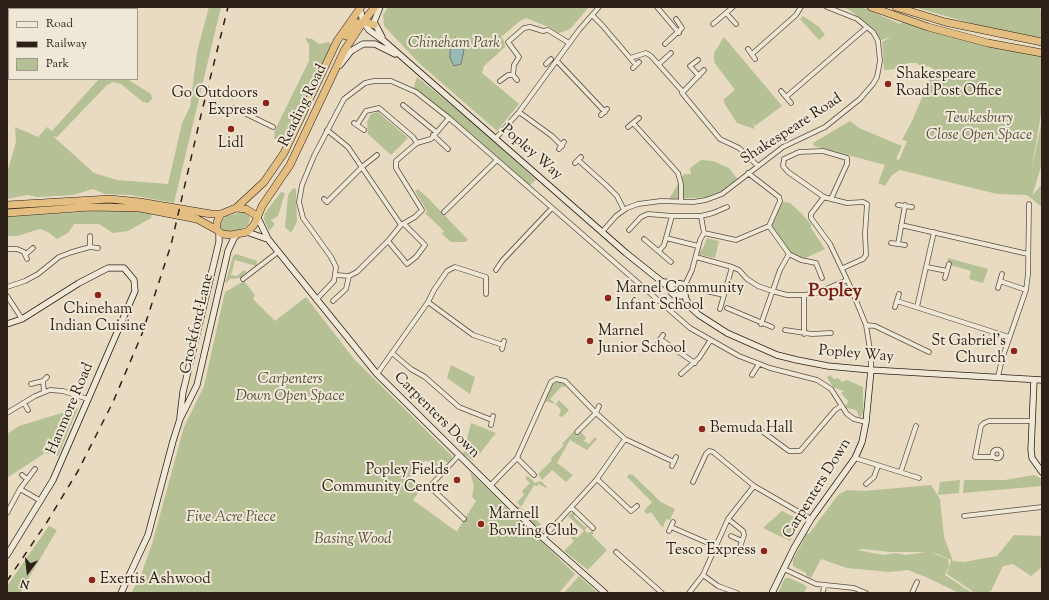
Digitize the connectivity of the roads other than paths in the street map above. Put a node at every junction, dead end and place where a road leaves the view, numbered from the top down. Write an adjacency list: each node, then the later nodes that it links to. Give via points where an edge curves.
1 (375, 7): 14 (highway, Reading Road)
2 (380, 7): 15 (street, via 375,15)
3 (599, 7): 12 (street)
4 (657, 7): 19 (street)
5 (801, 7): 27 (street, via 796,15)
6 (827, 7): 18 (street, Shakespeare Road)
7 (871, 7): 26 (highway, via 928,27 988,43)
8 (896, 7): 21 (highway, via 945,22)
9 (360, 8): 14 (street); 44 (highway, Reading Road, via 337,41)
10 (731, 8): 11 (street)
11 (726, 13): 16 (street); 17 (street)
12 (592, 15): 22 (street); 28 (street)
13 (676, 19): 19 (street, via 682,28)
14 (363, 22): 15 (highway); 20 (street, Popley Way); 37 (highway, Reading Road); 44 (highway, via 357,23 348,33 315,94)
15 (374, 24): 20 (street, Popley Way)
16 (713, 24)
17 (736, 24)
18 (867, 27): 45 (street); 66 (street, Shakespeare Road, via 873,32 880,50 879,72 874,84 855,104 825,127 783,147)
19 (679, 33): 23 (street)
20 (384, 41): 32 (street, Popley Way)
21 (1042, 42)
22 (570, 43): 31 (street); 38 (street, via 548,30 524,28 508,42 519,57 514,65)
23 (665, 44)
24 (748, 49): 27 (street)
25 (671, 53): 34 (street)
26 (1042, 53)
27 (752, 54): 29 (street)
28 (630, 58): 34 (street, via 646,53); 35 (street)
29 (756, 59)
30 (698, 60): 39 (street, via 690,66)
31 (556, 63): 33 (street, via 550,59); 49 (street); 50 (street, via 606,110)
32 (410, 64): 37 (street, via 375,44 363,44 351,51); 59 (street, Popley Way)
33 (546, 64)
34 (660, 64): 43 (street)
35 (636, 65)
36 (704, 70): 39 (street)
37 (333, 74): 85 (highway, Reading Road, via 290,165)
38 (513, 75): 40 (street); 41 (street, via 505,75)
39 (699, 76): 43 (street)
40 (517, 80)
41 (500, 81)
42 (781, 91): 45 (street)
43 (683, 92): 66 (street, via 720,139 739,148)
44 (310, 98): 79 (highway, Reading Road, via 288,147 273,170)
45 (786, 98): 46 (street)
46 (791, 103)
47 (403, 105): 58 (street)
48 (234, 108): 54 (street)
49 (519, 112): 59 (street); 61 (street)
50 (601, 115)
51 (449, 118): 56 (street, via 403,85 374,81 356,88 344,99); 58 (street); 64 (street)
52 (639, 118): 53 (street)
53 (633, 123): 55 (street); 72 (street, via 678,173)
54 (273, 127)
55 (628, 127)
56 (327, 130): 67 (street, via 348,147); 126 (street, via 308,169 299,202 303,218 334,262)
57 (364, 130): 60 (street, via 356,124 366,111 379,108)
58 (435, 134): 60 (street, via 431,139); 62 (street)
59 (496, 138): 94 (street, Popley Way)
60 (417, 143): 88 (street, via 396,161 396,168 422,210)
61 (562, 146)
62 (448, 149)
63 (378, 155): 67 (street)
64 (497, 160): 80 (street); 82 (street)
65 (578, 160): 81 (street, via 617,196)
66 (757, 165): 68 (street, Shakespeare Road)
67 (362, 167): 71 (street, via 327,202); 88 (street)
68 (748, 173): 72 (street, Shakespeare Road, via 715,197); 90 (street, via 779,197 780,201)
69 (824, 197): 70 (street); 70 (street, via 788,172 783,166 784,160 799,152 812,151 823,151 847,158 847,164); 122 (street, via 811,214 811,218)
70 (831, 199): 122 (street, via 847,203 863,202 867,206 866,255 863,259)
71 (324, 200)
72 (681, 202): 81 (street, Shakespeare Road, via 651,202)
73 (7, 205): 84 (highway, via 110,199)
74 (898, 205): 75 (street)
75 (905, 205): 78 (street); 89 (street)
76 (1035, 205): 115 (street, via 1028,206)
77 (727, 207): 87 (street, via 714,214)
78 (912, 207)
79 (236, 208): 84 (highway); 85 (highway, via 246,209)
80 (552, 208): 123 (street); 166 (street, via 673,314)
81 (624, 210): 94 (street, Shakespeare Road)
82 (444, 212)
83 (7, 213): 92 (highway, via 91,207 140,208 197,219)
84 (221, 214): 92 (highway, via 217,222)
85 (257, 216): 93 (highway); 100 (street, Carpenters Down)
86 (672, 216): 87 (street); 91 (street, via 648,214 641,217); 99 (street)
87 (701, 216): 97 (street)
88 (403, 225): 102 (street); 102 (street, via 425,245 416,257 407,264)
89 (901, 225): 95 (street); 104 (street)
90 (770, 226): 97 (street, via 736,240); 114 (street)
91 (629, 230)
92 (218, 231): 96 (highway, via 226,236); 190 (street, Crockford Lane, via 219,242 205,287 183,392)
93 (247, 232): 96 (highway); 100 (street)
94 (602, 232): 134 (street, Popley Way, via 664,282)
95 (934, 232): 115 (street); 121 (street)
96 (239, 234): 190 (street, Crockford Lane, via 234,238 228,252 197,385)
97 (704, 234): 106 (street)
98 (90, 236): 107 (street)
99 (666, 238): 106 (street); 111 (street)
100 (268, 239): 112 (street, Carpenters Down)
101 (644, 239): 111 (street)
102 (388, 241): 127 (street, via 357,272)
103 (891, 243): 104 (street)
104 (898, 244): 105 (street)
105 (905, 245)
106 (698, 246): 116 (street)
107 (90, 247): 109 (street); 135 (street, via 59,258 38,274)
108 (33, 248): 113 (street)
109 (98, 248)
110 (7, 249): 113 (street, via 18,249)
111 (659, 251): 118 (street)
112 (278, 252): 131 (street); 148 (street, Carpenters Down)
113 (26, 254): 117 (street)
114 (789, 254): 129 (street, via 816,263); 140 (street)
115 (1028, 254): 138 (street)
116 (696, 257): 120 (street); 128 (street)
117 (27, 259)
118 (671, 262)
119 (949, 264): 124 (street)
120 (732, 267): 140 (street, via 758,286); 143 (street)
121 (927, 267): 124 (street); 153 (street)
122 (843, 268): 132 (street)
123 (495, 271)
124 (947, 271): 130 (street)
125 (1002, 274): 133 (street)
126 (336, 275): 127 (street); 148 (street, via 330,287)
127 (349, 276): 149 (street, via 349,285)
128 (689, 276): 134 (street); 137 (street)
129 (822, 278)
130 (945, 278)
131 (243, 279)
132 (847, 280): 144 (street, via 826,290); 159 (street)
133 (1000, 281): 136 (street); 138 (street)
134 (674, 286): 137 (street, Popley Way); 146 (street, Popley Way, via 672,294)
135 (7, 287)
136 (998, 288)
137 (684, 290): 146 (street); 147 (street, Popley Way)
138 (1026, 290): 164 (street)
139 (706, 291): 143 (street)
140 (772, 291): 144 (street); 158 (street)
141 (486, 294): 151 (street, via 486,277 455,267 447,271)
142 (899, 294): 150 (street)
143 (724, 295): 155 (street)
144 (804, 295): 163 (street)
145 (7, 296): 156 (street)
146 (679, 296): 147 (street, Popley Way)
147 (686, 299): 172 (street, Popley Way, via 695,311 712,324 777,355 816,364)
148 (316, 300): 173 (street, Carpenters Down)
149 (332, 301)
150 (897, 301): 152 (street); 153 (street)
151 (428, 302): 167 (street, via 473,335); 169 (street)
152 (895, 307)
153 (918, 307): 164 (street)
154 (727, 308): 158 (street)
155 (720, 309)
156 (22, 319): 157 (street); 183 (street, Hanmore Road, via 108,268 124,268 134,280 135,291)
157 (7, 324)
158 (761, 324): 160 (street)
159 (866, 325): 168 (street, via 875,326); 172 (street)
160 (772, 327)
161 (784, 330): 163 (street)
162 (831, 333): 163 (street)
163 (804, 334)
164 (1009, 337): 177 (street)
165 (660, 339): 170 (street)
166 (710, 341): 170 (street); 171 (street)
167 (503, 345)
168 (929, 352)
169 (392, 353): 173 (street); 191 (street, via 425,377 458,407)
170 (695, 363): 174 (street)
171 (759, 364): 175 (street); 186 (street, via 817,380 831,389)
172 (871, 370): 177 (street, Popley Way); 193 (street, Carpenters Down)
173 (377, 374): 198 (street, Carpenters Down)
174 (681, 374)
175 (752, 375)
176 (47, 377): 180 (street)
177 (998, 377): 178 (street, Popley Way)
178 (1034, 380): 179 (street, Popley Way); 192 (street)
179 (1042, 380)
180 (43, 381): 181 (street); 182 (street)
181 (31, 384)
182 (44, 392): 183 (street, via 63,391); 184 (street)
183 (88, 399): 219 (street, Hanmore Road)
184 (24, 403): 187 (street); 188 (street)
185 (599, 406): 189 (street)
186 (841, 406): 193 (street, via 854,419); 194 (street, via 800,452 789,451)
187 (28, 410)
188 (8, 411)
189 (596, 414): 196 (street); 197 (street); 201 (street, via 565,381 553,380)
190 (180, 419): 242 (street, Crockford Lane, via 148,535)
191 (492, 421)
192 (1032, 421): 199 (street, via 984,423 981,426 975,457); 206 (street, via 1032,458)
193 (866, 422): 202 (street, Carpenters Down, via 862,442)
194 (755, 426)
195 (916, 426): 205 (street)
196 (577, 432)
197 (625, 439): 200 (street, via 673,464); 209 (street)
198 (459, 455): 216 (street, Carpenters Down); 227 (street, via 432,484 432,488)
199 (993, 456)
200 (676, 457)
201 (517, 458): 208 (street); 216 (street)
202 (855, 458): 203 (street); 226 (street, Carpenters Down)
203 (878, 466): 205 (street); 212 (street)
204 (35, 469): 211 (street)
205 (901, 471): 210 (street)
206 (1042, 472)
207 (22, 475): 211 (street)
208 (534, 475)
209 (597, 478): 220 (street, via 631,511); 222 (street)
210 (919, 478)
211 (27, 479): 218 (street)
212 (872, 480): 214 (street); 215 (street)
213 (693, 482): 217 (street, via 709,451)
214 (866, 484)
215 (876, 484)
216 (490, 486): 231 (street, Carpenters Down)
217 (754, 486): 225 (street); 226 (street)
218 (20, 489): 219 (street); 223 (street)
219 (41, 501): 236 (street, Hanmore Road)
220 (637, 506)
221 (1042, 507): 224 (street)
222 (572, 508): 229 (street, via 592,527); 231 (street)
223 (7, 513)
224 (964, 516)
225 (728, 519): 232 (street, via 743,531); 233 (street)
226 (811, 519): 237 (street, Carpenters Down)
227 (464, 520)
228 (673, 522): 233 (street, via 670,529)
229 (587, 532)
230 (731, 536): 232 (street)
231 (544, 538): 243 (street, Carpenters Down)
232 (742, 541): 235 (street)
233 (715, 546): 238 (street)
234 (616, 552): 241 (street)
235 (738, 553)
236 (7, 555)
237 (784, 569): 240 (street); 248 (street, Carpenters Down)
238 (703, 575): 246 (street); 247 (street, via 718,586)
239 (917, 582): 251 (street)
240 (824, 586): 249 (street); 250 (street, via 844,586)
241 (656, 588): 244 (street); 245 (street)
242 (121, 593)
243 (605, 593)
244 (652, 593)
245 (662, 593)
246 (689, 593)
247 (737, 593)
248 (772, 593)
249 (823, 593)
250 (866, 593)
251 (912, 593)

